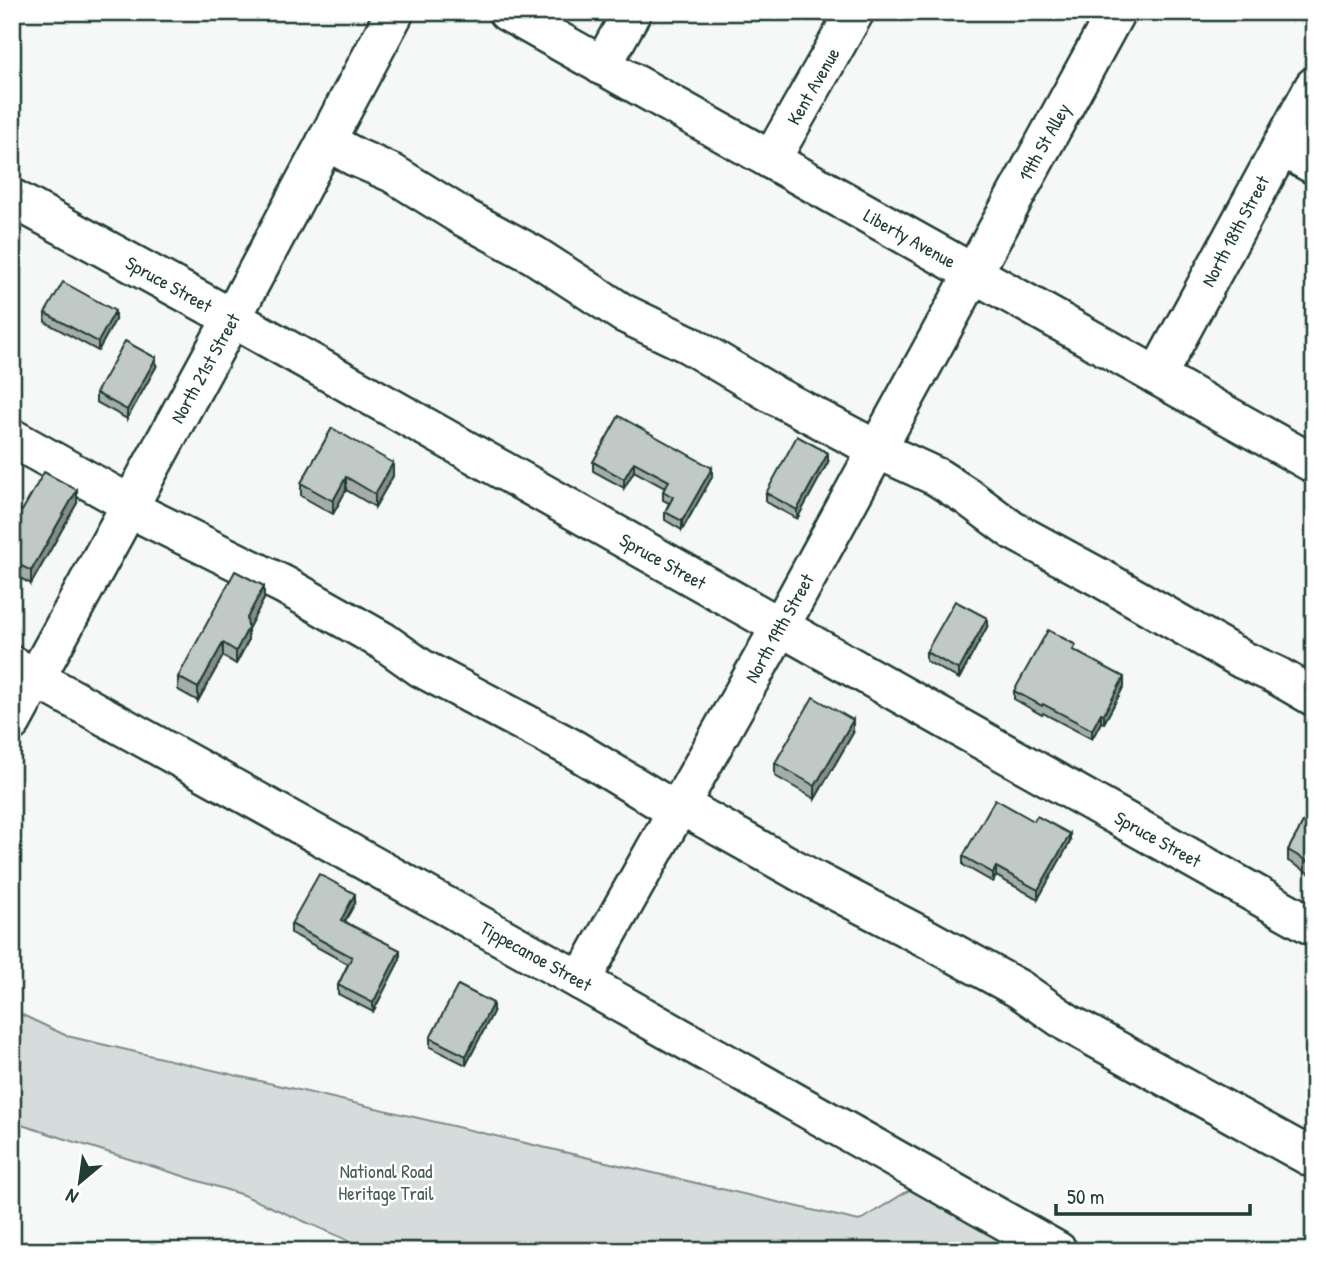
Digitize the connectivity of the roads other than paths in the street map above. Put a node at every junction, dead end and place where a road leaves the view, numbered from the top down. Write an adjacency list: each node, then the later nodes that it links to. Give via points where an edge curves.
1 (395, 12): 8 (street, North 21st Street)
2 (506, 12): 6 (street, Liberty Avenue)
3 (632, 12): 6 (street)
4 (855, 12): 10 (street, Kent Avenue)
5 (1115, 12): 13 (street, 19th St Alley)
6 (602, 66): 10 (street, Liberty Avenue)
7 (1314, 86): 9 (street, North 18th Street)
8 (326, 141): 14 (street, North 21st Street); 17 (street, via 392,173 534,255 623,313)
9 (1281, 147): 11 (street); 15 (street, North 18th Street)
10 (771, 160): 13 (street, Liberty Avenue)
11 (1314, 165)
12 (12, 198): 14 (street, Spruce Street)
13 (973, 273): 15 (street, Liberty Avenue); 17 (street, North 19th Street)
14 (232, 318): 19 (street, North 21st Street); 20 (street, Spruce Street)
15 (1157, 376): 18 (street, Liberty Avenue)
16 (12, 438): 19 (street)
17 (876, 449): 20 (street, North 19th Street); 22 (street, via 937,477 1012,530)
18 (1314, 464)
19 (129, 506): 21 (street, North 21st Street); 24 (street, via 284,585 421,668)
20 (780, 627): 24 (street, North 19th Street); 25 (street, Spruce Street)
21 (24, 672): 23 (street, North 21st Street); 26 (street, Tippecanoe Street)
22 (1314, 698)
23 (12, 722)
24 (678, 808): 26 (street, North 19th Street); 27 (street, via 1007,982 1068,1023)
25 (1314, 927)
26 (581, 981): 28 (street, Tippecanoe Street)
27 (1314, 1159)
28 (1059, 1251)

